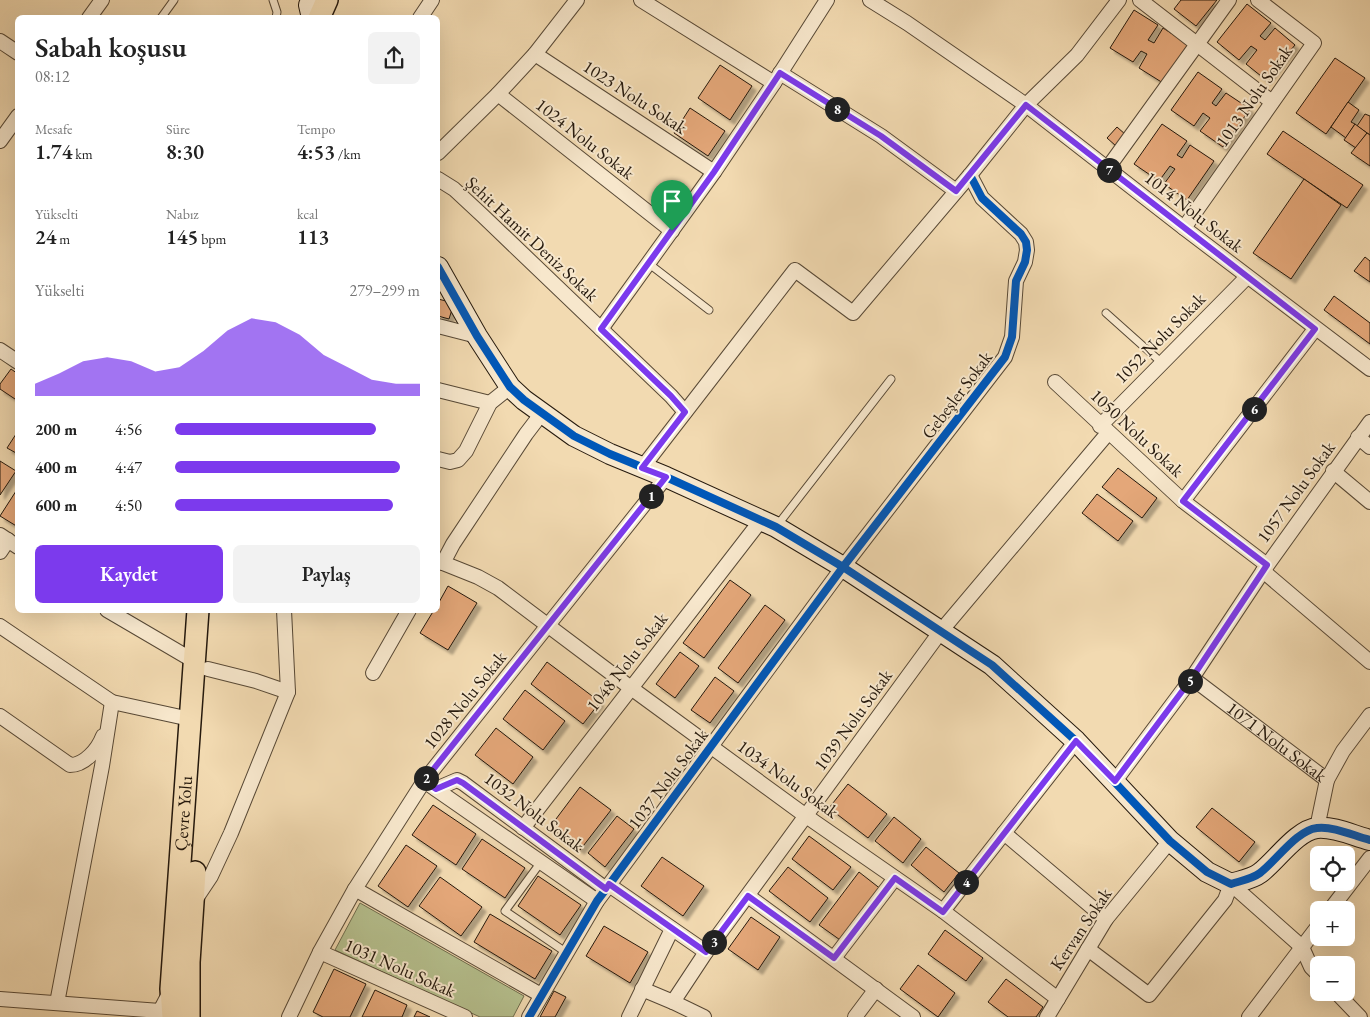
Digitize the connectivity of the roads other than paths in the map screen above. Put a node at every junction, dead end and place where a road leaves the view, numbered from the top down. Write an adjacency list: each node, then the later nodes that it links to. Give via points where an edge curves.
1 (102, 0): 13 (street)
2 (174, 0): 14 (lane)
3 (273, 0): 15 (lane)
4 (432, 0): 16 (street)
5 (577, 0): 20 (street)
6 (641, 0): 21 (street)
7 (827, 0): 21 (street)
8 (1119, 0): 24 (street, via 1077,55)
9 (1140, 0): 18 (street)
10 (1229, 0): 18 (street)
11 (1258, 0): 23 (street, 1013 Nolu Sokak, via 1314,43)
12 (875, 1): 24 (street, 1014 Nolu Sokak)
13 (91, 15)
14 (163, 15)
15 (276, 15)
16 (422, 15)
17 (0, 41): 19 (street)
18 (1197, 44): 23 (street); 28 (street)
19 (15, 50)
20 (535, 54): 22 (street); 29 (street, 1023 Nolu Sokak)
21 (777, 78): 29 (street); 32 (street, via 881,136)
22 (498, 94): 27 (street); 34 (street, 1024 Nolu Sokak)
23 (1272, 102): 33 (street, 1013 Nolu Sokak)
24 (1026, 105): 28 (street, 1014 Nolu Sokak); 30 (street)
25 (15, 120): 26 (street)
26 (0, 141)
27 (440, 151)
28 (1107, 169): 33 (street, 1014 Nolu Sokak)
29 (714, 172): 34 (street)
30 (970, 175): 32 (street); 67 (street, Gebeşler Sokak, via 982,198 1026,242 1025,262 1016,282 1012,337 1006,356)
31 (440, 180): 41 (street, Şehit Hamit Deniz Sokak, via 454,189)
32 (956, 191): 53 (street, via 853,313 795,270)
33 (1184, 228): 37 (street, 1014 Nolu Sokak)
34 (672, 231): 35 (street)
35 (648, 263): 38 (lane); 41 (street)
36 (440, 271): 43 (street)
37 (1247, 277): 42 (street, 1014 Nolu Sokak); 46 (street, 1052 Nolu Sokak)
38 (709, 310)
39 (1106, 313): 46 (lane)
40 (440, 327): 43 (street)
41 (601, 329): 53 (street, Şehit Hamit Deniz Sokak)
42 (1315, 329): 47 (street, 1014 Nolu Sokak); 63 (street)
43 (477, 336): 50 (street)
44 (0, 350): 45 (street)
45 (15, 360)
46 (1162, 362): 56 (street, 1052 Nolu Sokak)
47 (1370, 370)
48 (891, 379): 65 (lane, 1048 Nolu Sokak)
49 (1055, 382): 56 (street, 1050 Nolu Sokak)
50 (510, 387): 52 (street); 54 (street)
51 (440, 390): 52 (street)
52 (490, 403): 59 (street, via 466,451 458,460)
53 (685, 412): 60 (street)
54 (542, 413): 60 (street, via 574,436); 66 (street)
55 (1370, 422): 57 (street, 1057 Nolu Sokak)
56 (1104, 429): 63 (street, 1050 Nolu Sokak); 76 (street, 1052 Nolu Sokak)
57 (1358, 438): 58 (street); 61 (street, 1057 Nolu Sokak)
58 (1370, 447)
59 (440, 460)
60 (642, 468): 62 (street)
61 (1333, 471): 64 (street); 68 (street, 1057 Nolu Sokak)
62 (666, 477): 65 (street); 74 (street, 1028 Nolu Sokak)
63 (1183, 501): 68 (street, 1050 Nolu Sokak)
64 (1370, 502)
65 (769, 523): 67 (street); 81 (street, 1048 Nolu Sokak)
66 (440, 562): 74 (street, 1034 Nolu Sokak, via 498,588)
67 (843, 567): 76 (street); 88 (street, 1037 Nolu Sokak)
68 (1265, 568): 77 (street, 1050 Nolu Sokak); 80 (street, 1057 Nolu Sokak)
69 (112, 613): 78 (street)
70 (198, 613): 78 (main road, Çevre Yolu)
71 (211, 613): 78 (main road, Çevre Yolu)
72 (284, 613): 82 (street)
73 (407, 613): 79 (street)
74 (548, 625): 81 (street, 1034 Nolu Sokak); 90 (street, 1028 Nolu Sokak)
75 (0, 626): 83 (street)
76 (941, 631): 87 (street, via 992,665); 93 (street, 1039 Nolu Sokak)
77 (1370, 662)
78 (201, 665): 82 (street); 86 (main road, Çevre Yolu); 108 (main road, Çevre Yolu)
79 (373, 673)
80 (1192, 678): 89 (street, 1071 Nolu Sokak); 91 (street, 1057 Nolu Sokak)
81 (631, 688): 88 (street, 1034 Nolu Sokak); 94 (street, 1048 Nolu Sokak)
82 (288, 692): 108 (street, via 231,833 211,876)
83 (112, 702): 85 (street, via 96,750 74,765); 86 (street); 127 (street)
84 (1370, 715): 89 (street, via 1343,751)
85 (0, 716)
86 (190, 719): 128 (main road, Çevre Yolu, via 171,989)
87 (1076, 741): 91 (street); 96 (street)
88 (711, 746): 93 (street, 1034 Nolu Sokak); 103 (street, 1037 Nolu Sokak)
89 (1327, 780): 95 (street, 1071 Nolu Sokak)
90 (424, 781): 92 (street); 104 (street, 1028 Nolu Sokak)
91 (1115, 781): 98 (street)
92 (436, 789): 94 (street, 1032 Nolu Sokak, via 457,780); 100 (street)
93 (806, 816): 101 (street, 1034 Nolu Sokak); 105 (street, 1039 Nolu Sokak)
94 (523, 828): 103 (street, 1032 Nolu Sokak)
95 (1317, 828): 97 (street); 102 (street, via 1294,841 1259,874)
96 (1004, 833): 109 (street); 110 (street)
97 (1370, 840)
98 (1170, 841): 102 (street, via 1207,872); 110 (street, Kervan Sokak)
99 (1369, 861): 107 (street)
100 (541, 862): 106 (street); 117 (lane, via 505,911)
101 (895, 878): 109 (street, 1034 Nolu Sokak); 118 (street)
102 (1231, 884): 113 (street); 114 (street, via 1225,900 1149,995)
103 (607, 887): 106 (street, 1037 Nolu Sokak); 111 (street, 1032 Nolu Sokak)
104 (355, 889): 115 (street, 1028 Nolu Sokak); 122 (street)
105 (748, 896): 116 (street, 1039 Nolu Sokak); 118 (street)
106 (597, 901): 117 (street, 1037 Nolu Sokak)
107 (1337, 901)
108 (193, 902): 129 (main road, Çevre Yolu)
109 (943, 912): 124 (street, 1034 Nolu Sokak)
110 (1106, 919): 114 (street, Kervan Sokak)
111 (672, 929): 116 (street, 1032 Nolu Sokak); 120 (street)
112 (1310, 937): 113 (street)
113 (1302, 947): 119 (street); 138 (street)
114 (1088, 949): 124 (street, Kervan Sokak)
115 (320, 952): 130 (street, 1028 Nolu Sokak); 131 (street, 1031 Nolu Sokak)
116 (706, 952): 126 (street)
117 (566, 953): 122 (street, 1037 Nolu Sokak)
118 (834, 958): 121 (street)
119 (1310, 965)
120 (642, 989): 126 (street); 133 (street)
121 (876, 989): 135 (street); 136 (street)
122 (541, 995): 132 (street, 1037 Nolu Sokak)
123 (0, 999): 127 (street)
124 (1058, 999): 137 (street, Kervan Sokak)
125 (1345, 1001): 139 (street)
126 (672, 1002): 134 (street)
127 (57, 1003): 128 (street)
128 (164, 1015)
129 (189, 1017)
130 (289, 1017)
131 (464, 1017)
132 (529, 1017)
133 (629, 1017)
134 (704, 1017)
135 (855, 1017)
136 (913, 1017)
137 (1047, 1017)
138 (1249, 1017)
139 (1360, 1017)

